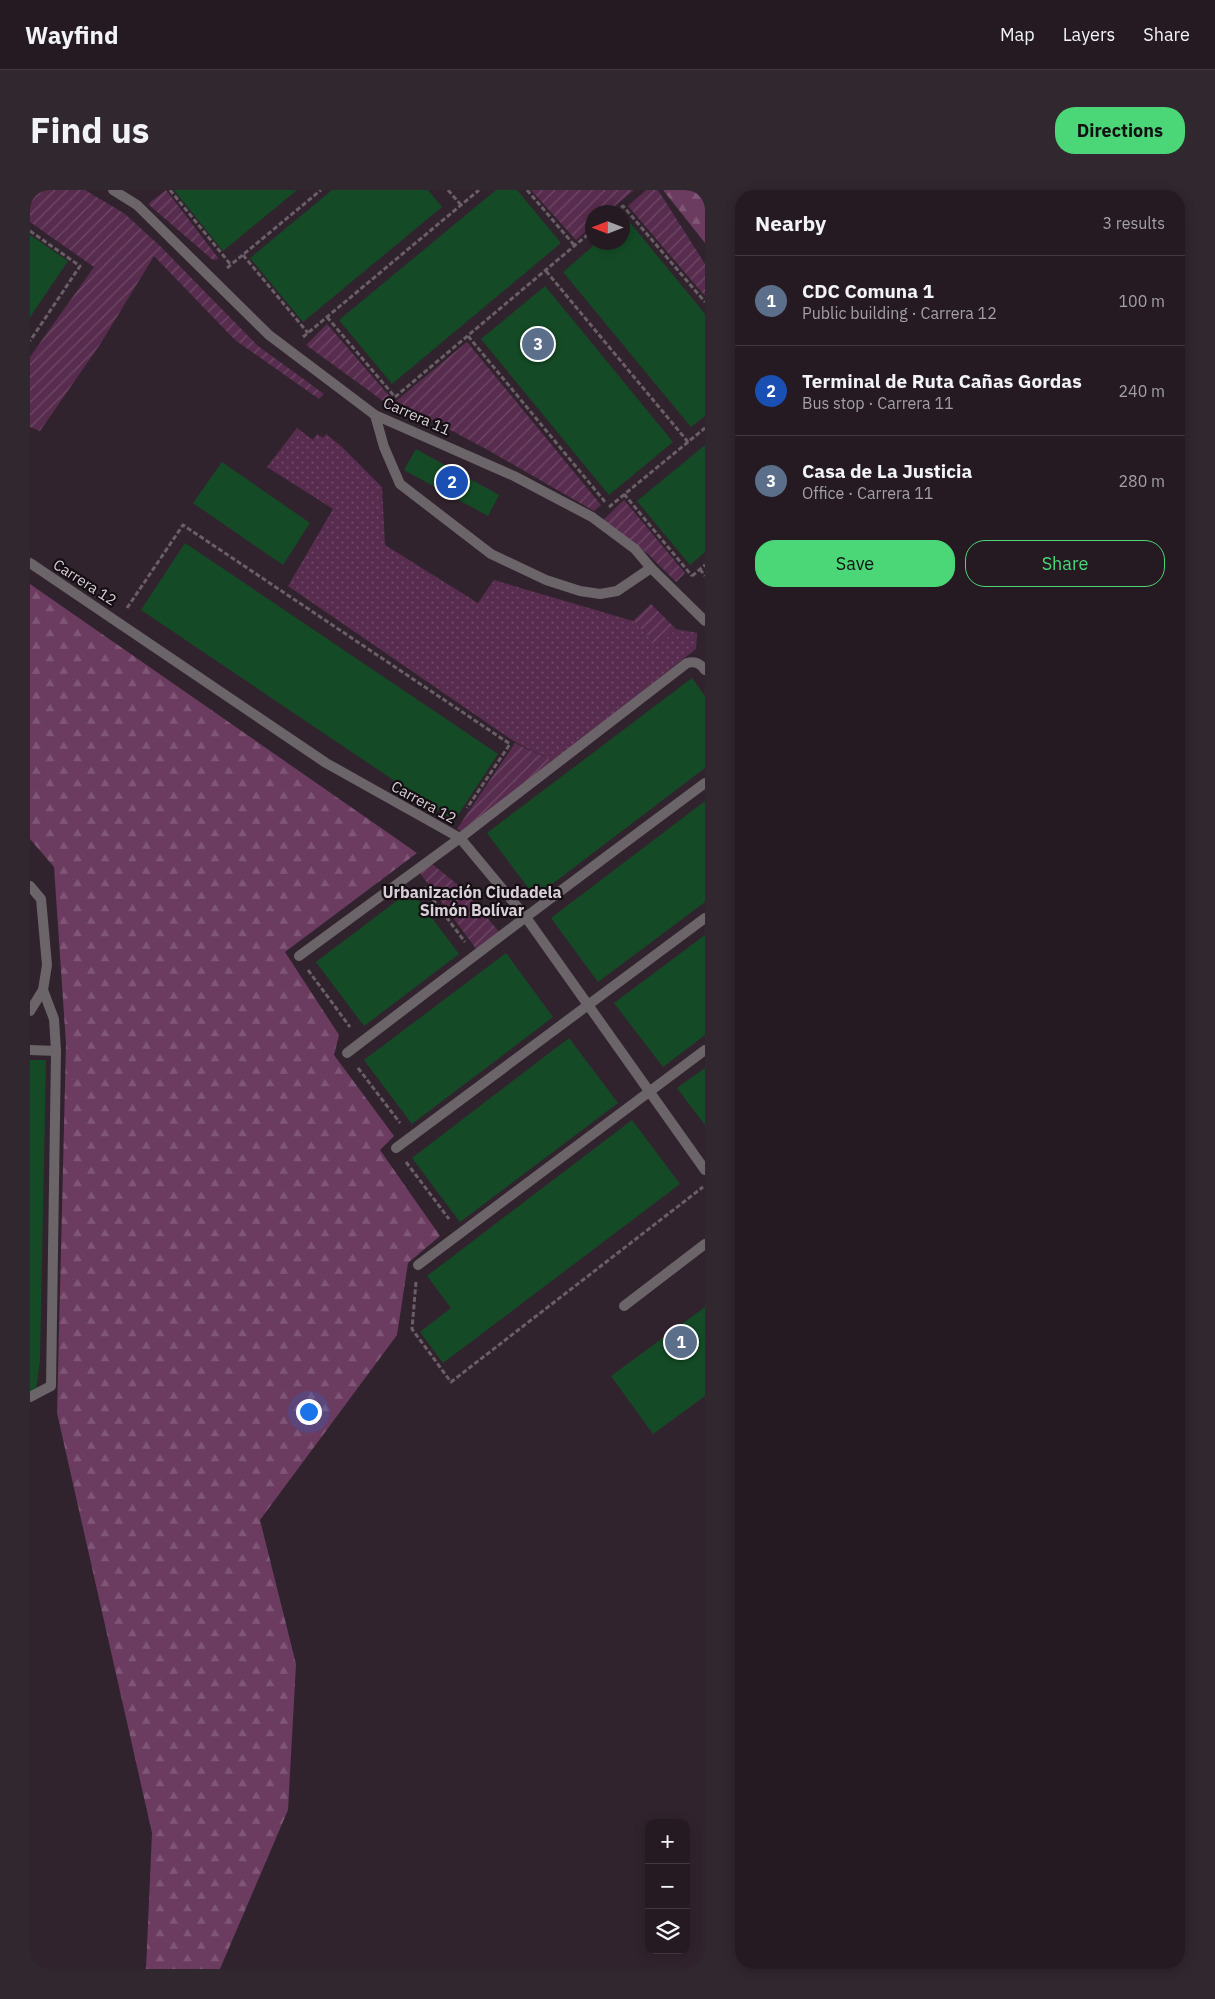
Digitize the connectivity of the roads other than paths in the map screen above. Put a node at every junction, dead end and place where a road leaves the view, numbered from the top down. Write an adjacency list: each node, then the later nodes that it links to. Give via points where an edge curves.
1 (113, 190): 2 (street, Carrera 11, via 137,205 269,335)
2 (375, 415): 4 (street, Carrera 11, via 514,476 592,517 635,549); 4 (street, via 400,484 491,554 546,580 600,594 617,591)
3 (30, 563): 8 (street, Carrera 12, via 326,763)
4 (651, 568): 5 (street, Carrera 11)
5 (705, 621)
6 (705, 670): 8 (street, via 695,662 687,663)
7 (705, 783): 10 (street)
8 (460, 838): 10 (street, Carrera 12); 12 (street)
9 (30, 886): 13 (street, via 41,899 46,965)
10 (525, 916): 14 (street, Carrera 12); 19 (street)
11 (705, 918): 14 (street)
12 (299, 956)
13 (43, 990): 15 (street); 18 (street, via 54,1019)
14 (588, 1005): 20 (street, Carrera 12); 21 (street)
15 (30, 1011)
16 (30, 1050): 18 (street)
17 (705, 1050): 20 (street)
18 (56, 1051): 26 (street, via 51,1386)
19 (347, 1053)
20 (650, 1092): 22 (street, Carrera 12); 24 (street)
21 (396, 1148)
22 (705, 1170)
23 (705, 1244): 25 (street)
24 (418, 1265)
25 (624, 1306)
26 (30, 1397)

